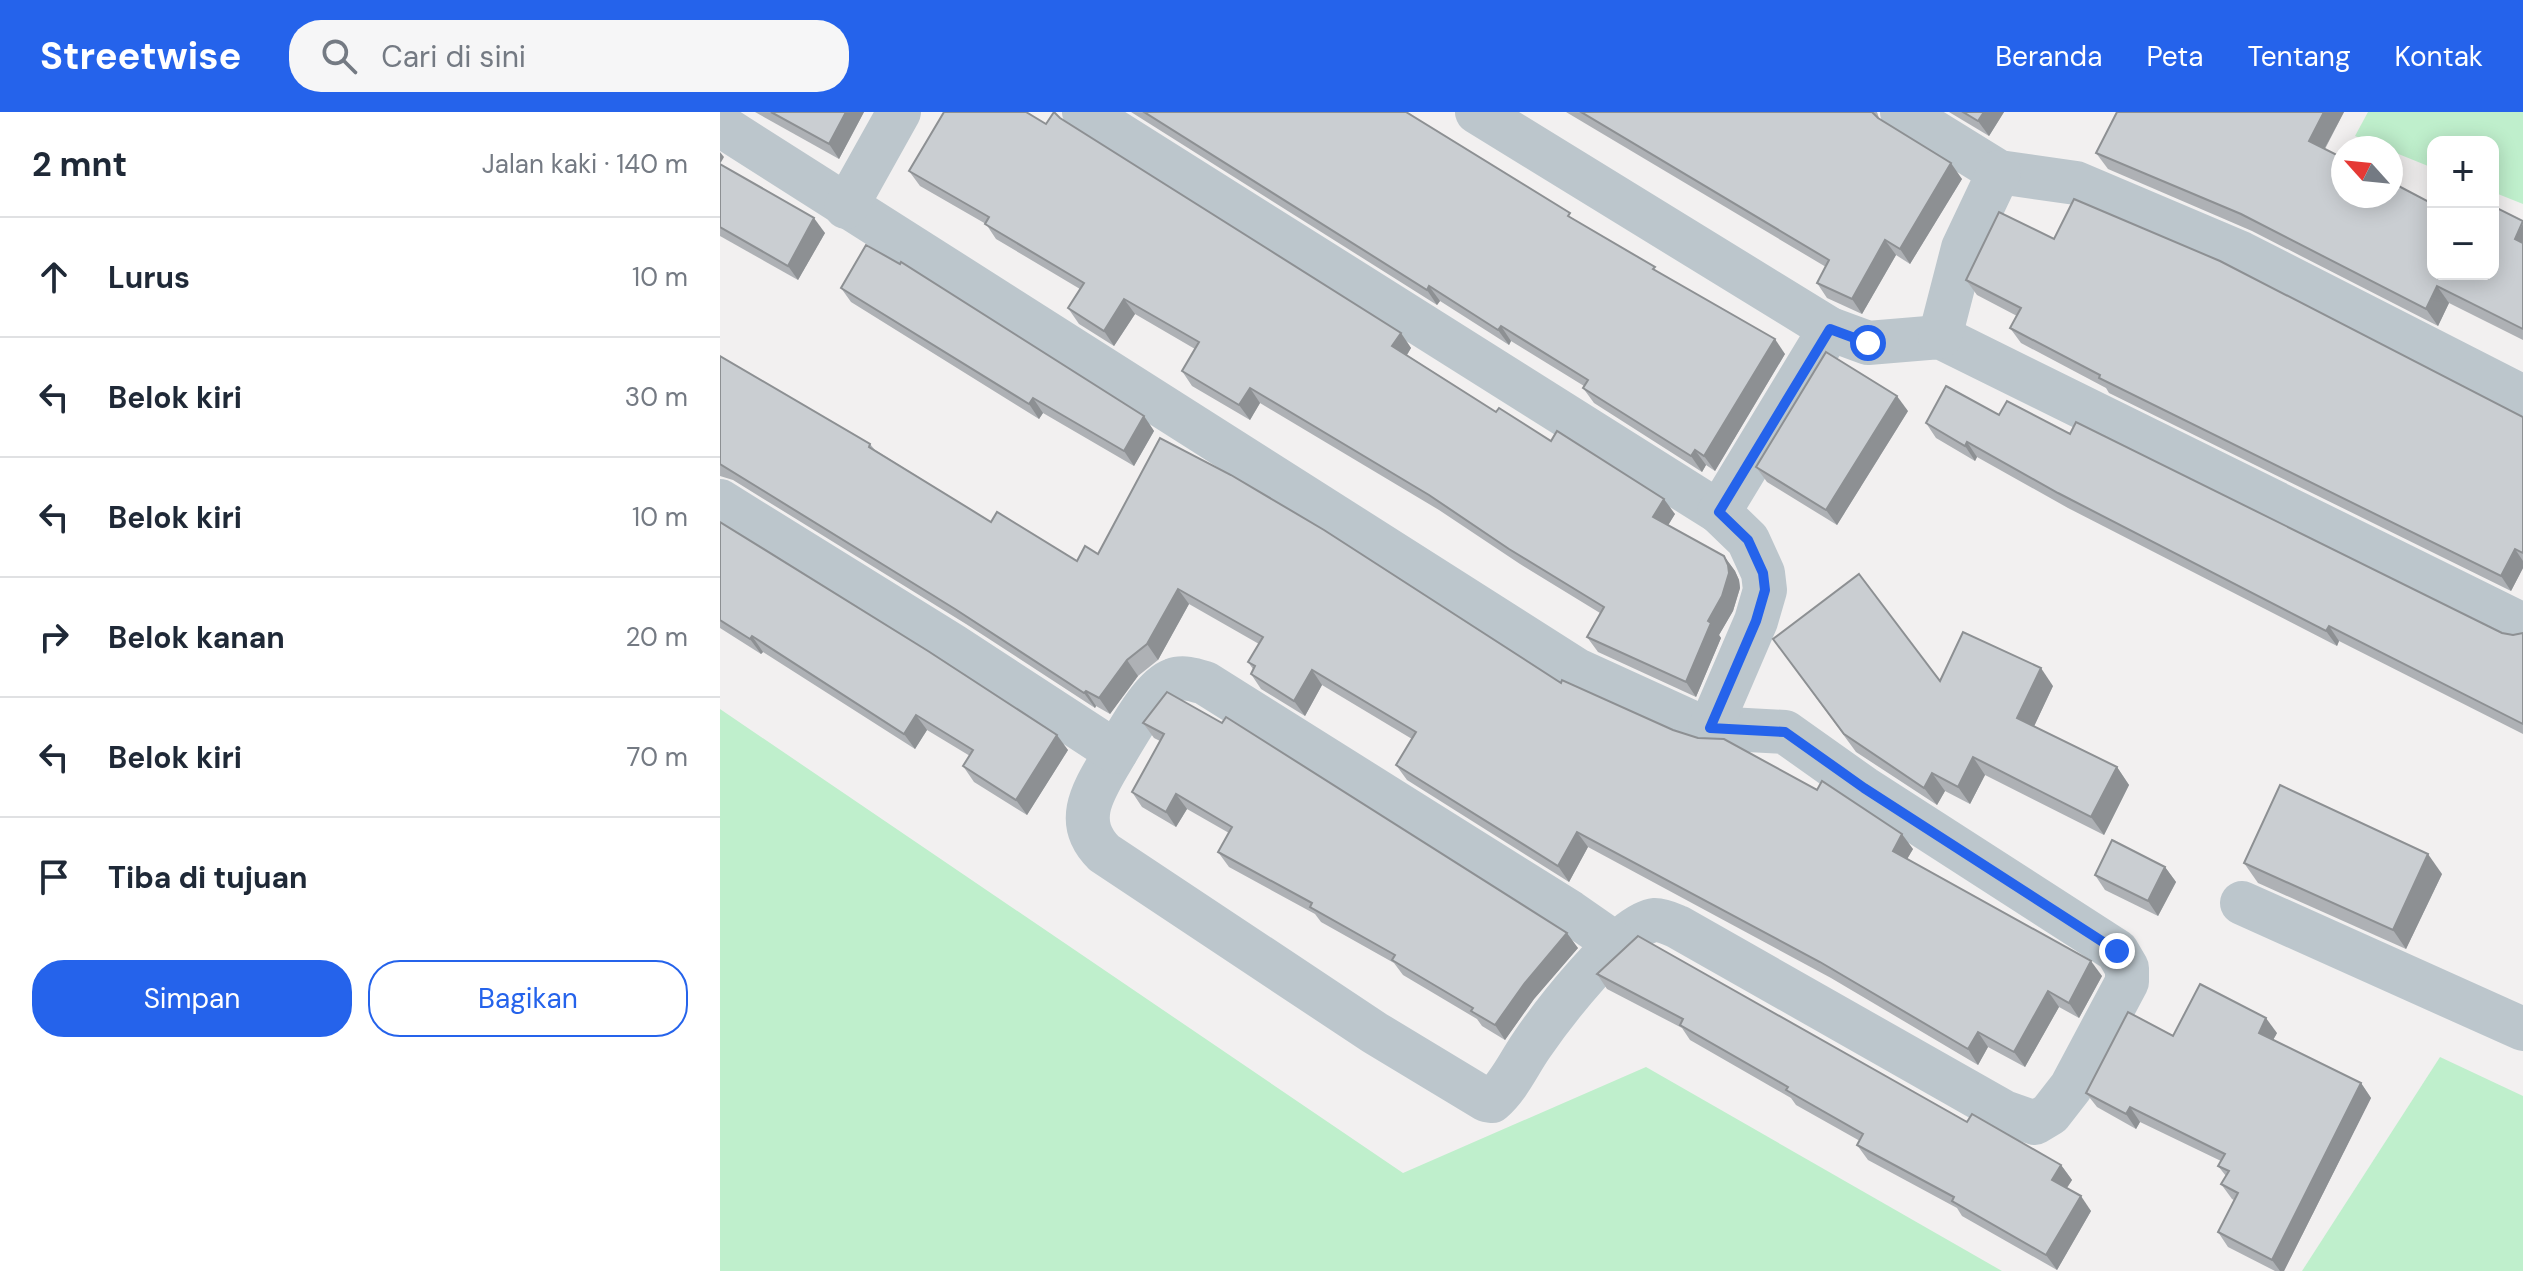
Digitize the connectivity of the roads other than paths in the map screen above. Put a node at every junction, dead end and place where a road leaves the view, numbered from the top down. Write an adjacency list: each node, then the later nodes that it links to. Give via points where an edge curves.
1 (899, 112): 7 (street)
2 (1084, 112): 12 (street)
3 (1477, 112): 8 (street)
4 (1902, 112): 6 (street)
5 (720, 125): 7 (street)
6 (1999, 172): 9 (street, via 1963,248); 10 (street, via 2076,183 2241,253)
7 (846, 207): 14 (street, via 1577,670)
8 (1830, 329): 9 (street, via 1868,343); 12 (street)
9 (1940, 337): 13 (street)
10 (2523, 397)
11 (720, 501): 15 (street)
12 (1719, 512): 14 (street, via 1748,540 1765,590)
13 (2523, 625)
14 (1710, 728): 17 (street, via 1785,732 2117,951 2127,968 2127,982 2071,1087 2050,1114 2035,1123 2004,1112 1665,921 1644,923)
15 (1116, 752): 17 (street, via 1138,716 1172,680 1205,683); 17 (street, via 1087,813 1092,837 1104,853 1375,1033 1486,1100 1492,1101 1508,1086 1559,1009)
16 (2242, 903): 18 (street)
17 (1616, 944)
18 (2523, 1029)

